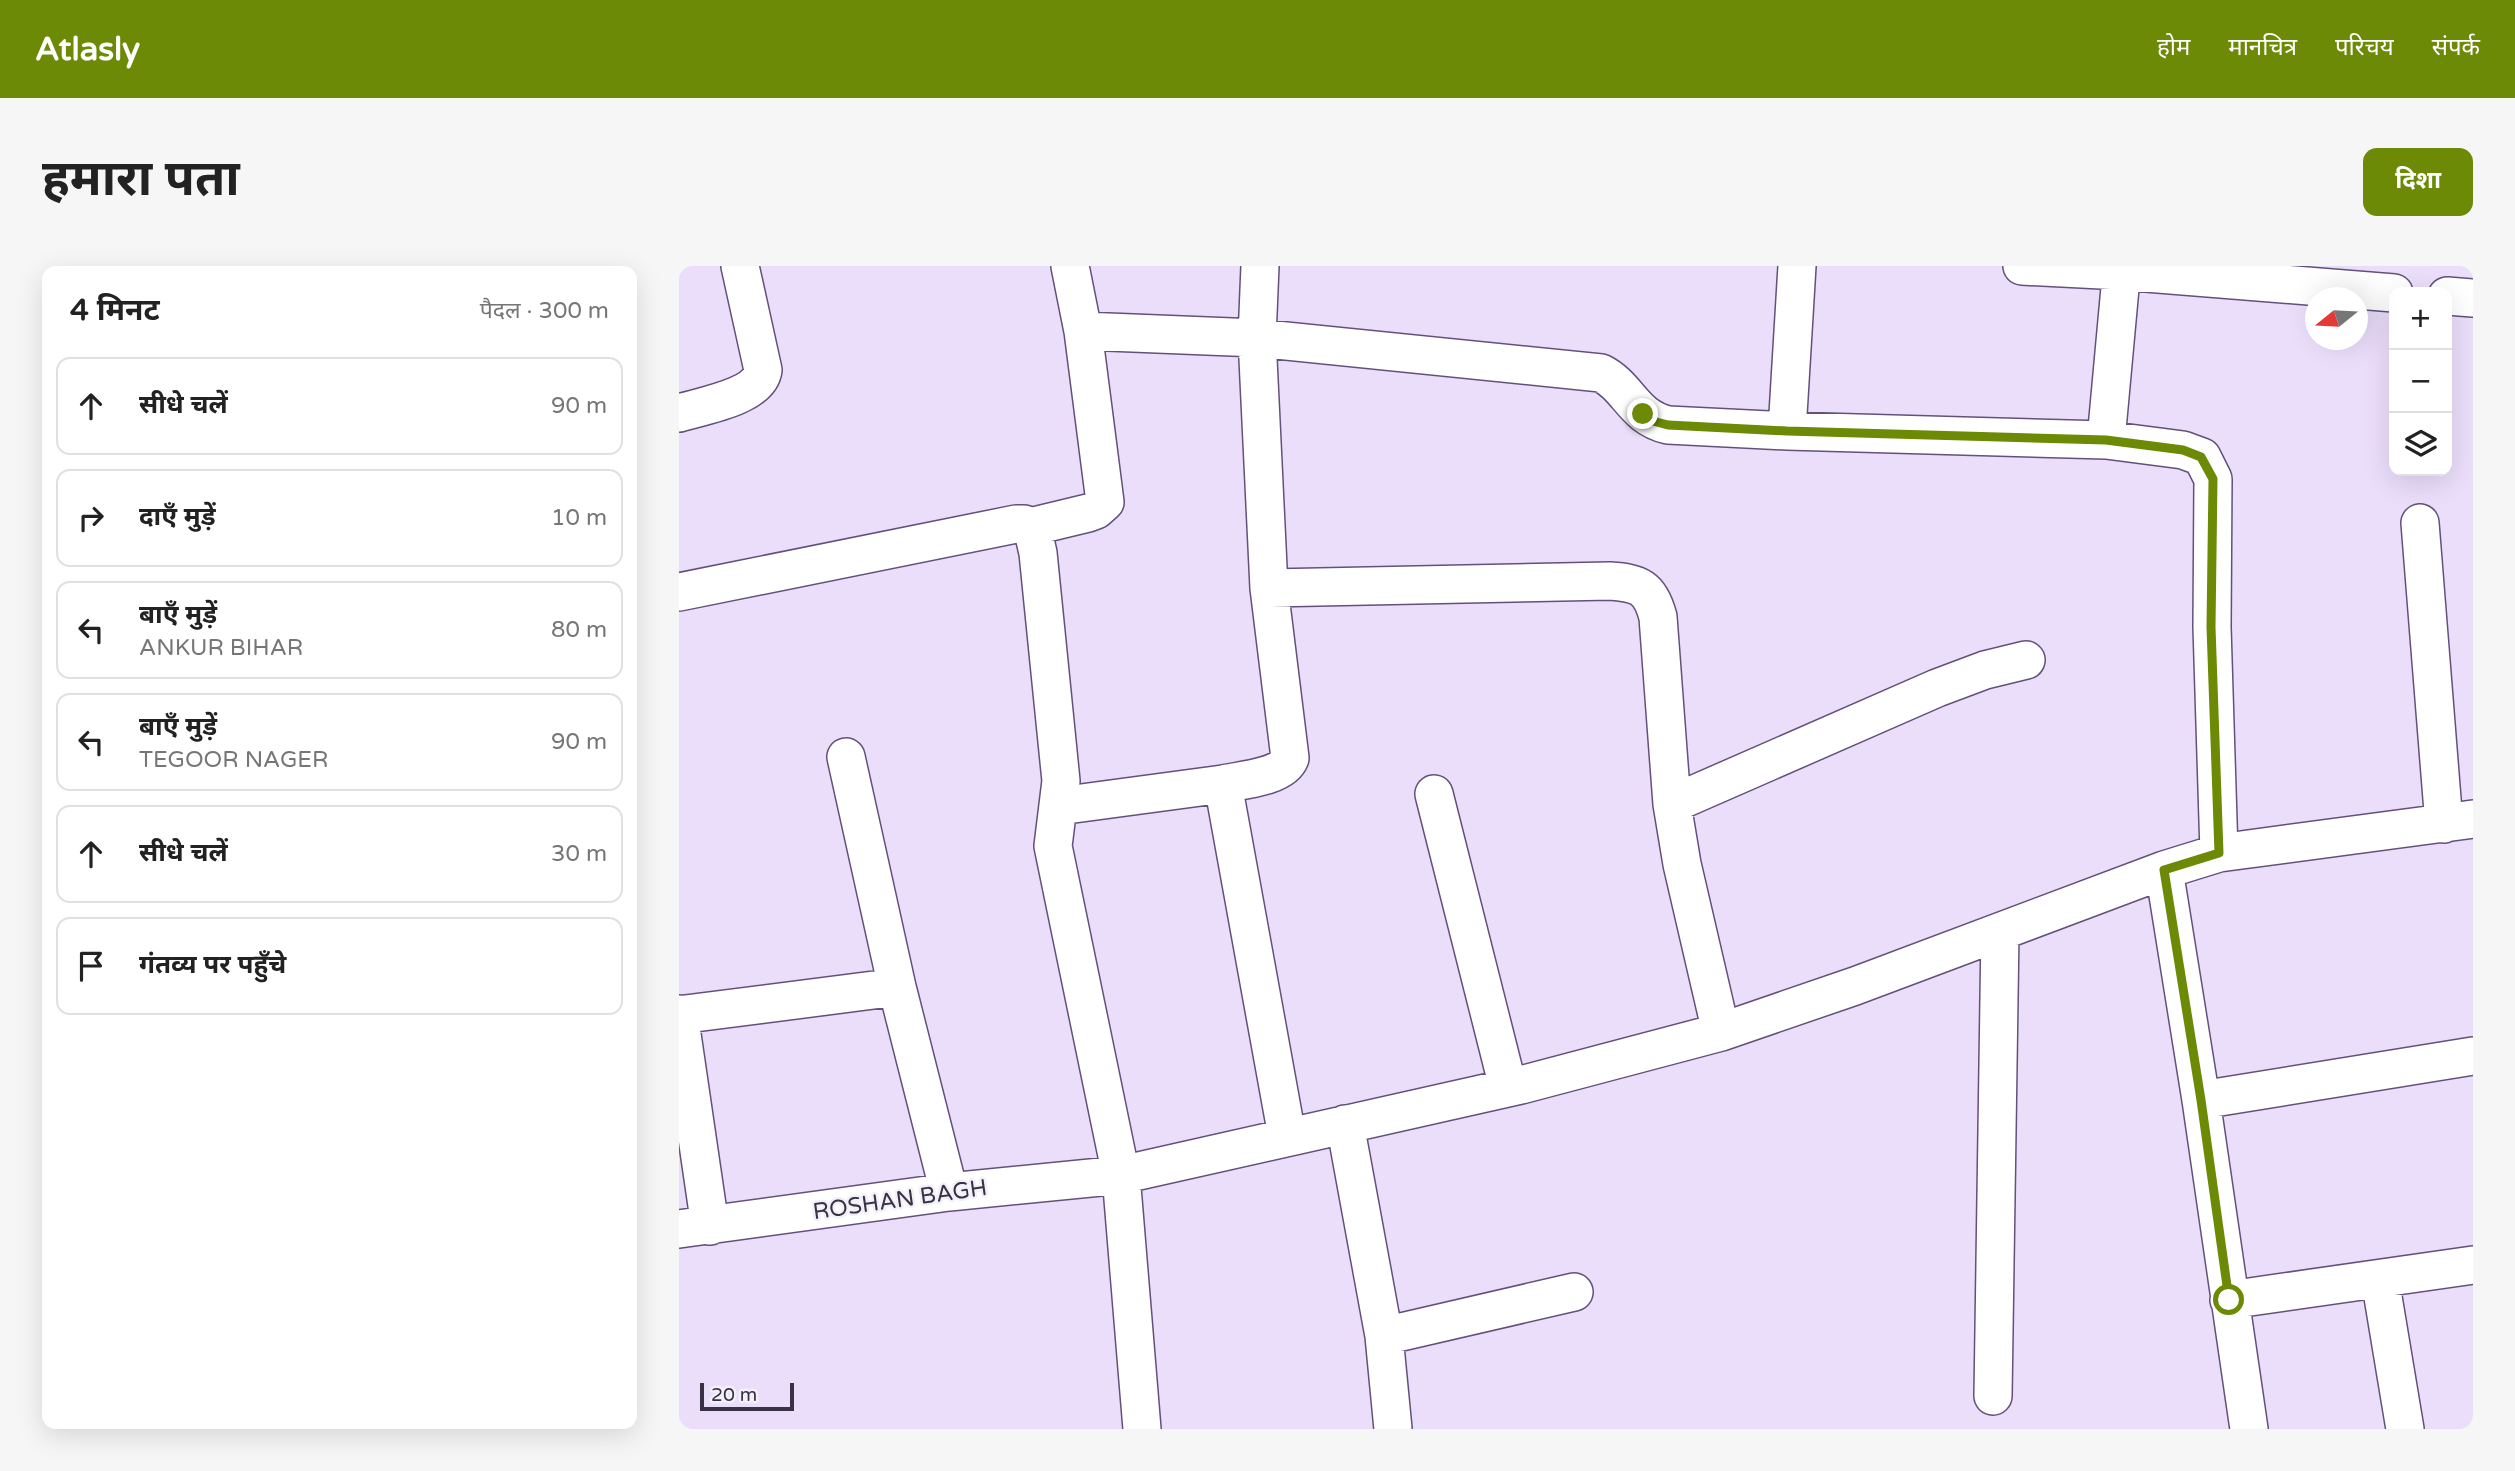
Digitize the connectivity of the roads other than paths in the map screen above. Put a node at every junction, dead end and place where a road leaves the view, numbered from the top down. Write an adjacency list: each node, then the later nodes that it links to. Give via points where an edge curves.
1 (740, 266): 12 (street, via 762,376 734,397)
2 (1070, 266): 10 (street)
3 (1260, 266): 11 (street)
4 (1797, 266): 13 (street)
5 (2022, 266): 6 (street)
6 (2122, 268): 7 (street); 14 (street)
7 (2389, 293)
8 (2452, 296): 9 (street)
9 (2473, 298)
10 (1083, 331): 11 (street); 16 (street, via 1105,502 1088,513)
11 (1257, 338): 13 (street, via 1601,373 1657,423); 17 (street)
12 (679, 413)
13 (1787, 431): 14 (street)
14 (2106, 440): 26 (street, via 2183,450 2201,457 2213,479 2211,627)
15 (2420, 523): 25 (street)
16 (1030, 527): 18 (street, via 1016,524); 24 (street, via 1038,553 1061,781)
17 (1269, 588): 21 (street, via 1290,758 1278,772); 23 (street, via 1635,584 1648,592 1658,617)
18 (679, 592)
19 (2026, 660): 23 (street, via 1937,688)
20 (846, 757): 29 (street)
21 (1223, 784): 24 (street); 36 (street)
22 (1434, 794): 33 (street)
23 (1672, 804): 31 (street)
24 (1059, 806): 37 (street, via 1053,831 1056,864)
25 (2458, 822): 26 (street, ROSHAN BAGH)
26 (2219, 853): 27 (street, ROSHAN BAGH)
27 (2164, 870): 28 (street, ROSHAN BAGH); 34 (street)
28 (2000, 932): 31 (street, ROSHAN BAGH); 45 (street)
29 (897, 987): 30 (street); 38 (street)
30 (679, 1014): 39 (street)
31 (1721, 1032): 33 (street, ROSHAN BAGH)
32 (2473, 1056): 34 (street)
33 (1508, 1087): 35 (street, ROSHAN BAGH)
34 (2201, 1100): 43 (street)
35 (1345, 1124): 36 (street, ROSHAN BAGH); 44 (street)
36 (1287, 1136): 37 (street, ROSHAN BAGH)
37 (1121, 1175): 38 (street, ROSHAN BAGH); 46 (street)
38 (949, 1192): 39 (street, ROSHAN BAGH)
39 (694, 1228)
40 (2473, 1265): 41 (street)
41 (2380, 1279): 43 (street); 49 (street)
42 (1574, 1292): 44 (street)
43 (2229, 1300): 48 (street)
44 (1384, 1336): 47 (street)
45 (1993, 1396)
46 (1142, 1429)
47 (1393, 1429)
48 (2249, 1429)
49 (2405, 1429)

